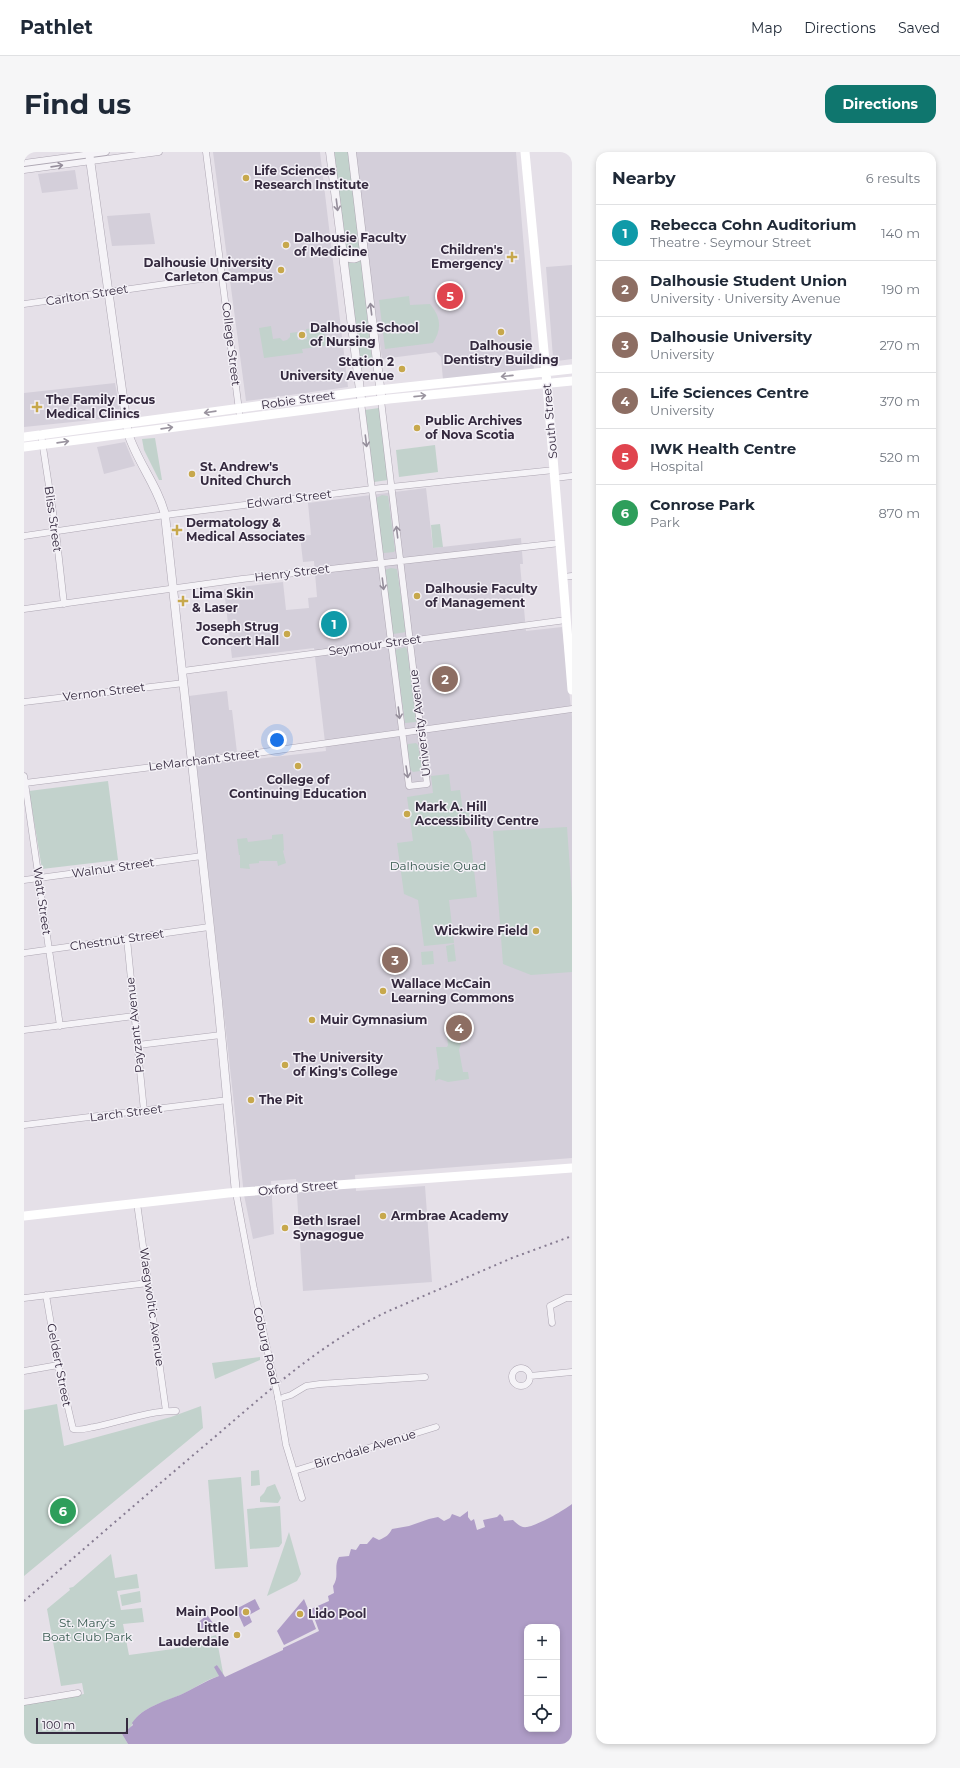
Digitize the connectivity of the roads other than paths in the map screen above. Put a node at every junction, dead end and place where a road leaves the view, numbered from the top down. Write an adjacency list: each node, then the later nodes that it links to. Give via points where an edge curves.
1 (106, 152): 7 (street)
2 (160, 152): 7 (street)
3 (206, 152): 12 (street, College Street)
4 (330, 152): 11 (street, University Avenue, one-way to 11)
5 (352, 152): 10 (street, University Avenue)
6 (525, 152): 16 (main road, South Street)
7 (90, 156): 8 (street); 9 (street, one-way to 7); 13 (street)
8 (24, 163)
9 (24, 170)
10 (364, 251): 11 (street, via 360,257 354,259); 19 (street, University Avenue, one-way to 10)
11 (343, 254): 20 (street, University Avenue)
12 (222, 276): 13 (street, Carlton Street); 23 (street, College Street)
13 (108, 292): 14 (street, Carlton Street); 25 (street)
14 (24, 304)
15 (572, 369): 16 (main road, Robie Street)
16 (546, 372): 18 (main road, South Street); 19 (main road, Robie Street, one-way to 19)
17 (572, 381): 18 (main road, Robie Street)
18 (547, 383): 21 (main road, Robie Street, one-way to 18); 30 (main road, South Street)
19 (380, 390): 20 (main road, Robie Street); 21 (street, University Avenue)
20 (360, 392): 22 (street, University Avenue); 23 (main road, Robie Street)
21 (382, 400): 22 (main road, Robie Street); 32 (street, University Avenue)
22 (361, 402): 24 (main road, Robie Street); 33 (street, University Avenue, one-way to 33)
23 (238, 408): 24 (street, College Street); 25 (main road, Robie Street, one-way to 25)
24 (240, 418): 25 (main road, Robie Street, one-way to 24)
25 (127, 428): 26 (main road, Robie Street); 28 (main road, Robie Street, one-way to 25); 34 (street)
26 (42, 434): 27 (main road, Robie Street); 28 (street, Bliss Street)
27 (24, 437)
28 (43, 445): 29 (main road, Robie Street); 35 (street, Bliss Street)
29 (24, 447)
30 (554, 474): 31 (street, Edward Street); 32 (street, Edward Street); 37 (main road, South Street)
31 (572, 476)
32 (391, 487): 33 (street, Edward Street); 38 (street, University Avenue, one-way to 32)
33 (372, 489): 34 (street, Edward Street); 39 (street, University Avenue)
34 (165, 514): 35 (street, Edward Street); 41 (street)
35 (56, 532): 36 (street, Edward Street); 42 (street, Bliss Street)
36 (24, 536)
37 (560, 542): 38 (street, Henry Street); 40 (main road, South Street)
38 (400, 560): 39 (street, Henry Street); 45 (street, University Avenue)
39 (380, 562): 41 (street, Henry Street); 46 (street, University Avenue, one-way to 46)
40 (567, 577): 44 (main road, South Street)
41 (174, 589): 42 (street, Henry Street); 48 (street)
42 (64, 604): 43 (street, Henry Street)
43 (24, 609)
44 (566, 620): 45 (street, Seymour Street); 47 (main road, South Street)
45 (410, 640): 46 (street, Seymour Street); 53 (street, University Avenue)
46 (390, 643): 48 (street, Seymour Street); 54 (street, University Avenue, one-way to 54)
47 (571, 669): 50 (main road, South Street)
48 (183, 671): 49 (street)
49 (184, 683): 51 (street, Vernon Street); 55 (street)
50 (572, 690)
51 (24, 702)
52 (572, 709): 53 (street, LeMarchant Street)
53 (420, 730): 54 (street, LeMarchant Street); 54 (street, University Avenue, one-way to 53, via 409,786 427,784)
54 (401, 733): 55 (street, LeMarchant Street)
55 (192, 762): 57 (street, LeMarchant Street); 58 (street)
56 (24, 776): 57 (street, Watt Street)
57 (25, 783): 59 (street, Watt Street)
58 (202, 856): 59 (street, Walnut Street); 61 (street)
59 (38, 878): 60 (street, Walnut Street); 63 (street, Watt Street)
60 (24, 880)
61 (209, 928): 62 (street, Chestnut Street); 68 (street)
62 (127, 939): 63 (street, Chestnut Street); 65 (street, Payzant Avenue)
63 (49, 949): 64 (street, Chestnut Street); 66 (street, Watt Street)
64 (24, 953)
65 (134, 1016): 66 (street); 69 (street, Payzant Avenue)
66 (60, 1026): 67 (street)
67 (24, 1030)
68 (221, 1036): 69 (street); 70 (street)
69 (138, 1045): 71 (street, Payzant Avenue)
70 (228, 1100): 71 (street, Larch Street); 74 (street)
71 (144, 1111): 72 (street, Larch Street)
72 (24, 1125)
73 (572, 1168): 74 (main road, Oxford Street)
74 (236, 1193): 75 (main road, Oxford Street); 87 (street, Coburg Road, bridge)
75 (137, 1203): 76 (main road, Oxford Street); 77 (street, Waegwoltic Avenue)
76 (24, 1216)
77 (148, 1283): 78 (street); 88 (street, Waegwoltic Avenue)
78 (46, 1295): 79 (street); 82 (street, Geldert Street)
79 (24, 1298)
80 (572, 1298): 81 (street, via 566,1298 550,1306)
81 (552, 1323)
82 (58, 1365): 83 (street); 88 (street, Geldert Street, via 73,1429 79,1430)
83 (24, 1371)
84 (572, 1372): 85 (street)
85 (530, 1376)
86 (425, 1377): 87 (street, via 320,1384 306,1386 292,1395)
87 (278, 1398): 91 (street, Coburg Road, via 286,1445)
88 (166, 1410): 89 (street)
89 (176, 1411)
90 (436, 1427): 91 (street, Birchdale Avenue)
91 (294, 1471): 92 (street, Coburg Road)
92 (302, 1498)
93 (78, 1693): 94 (street)
94 (24, 1702)

